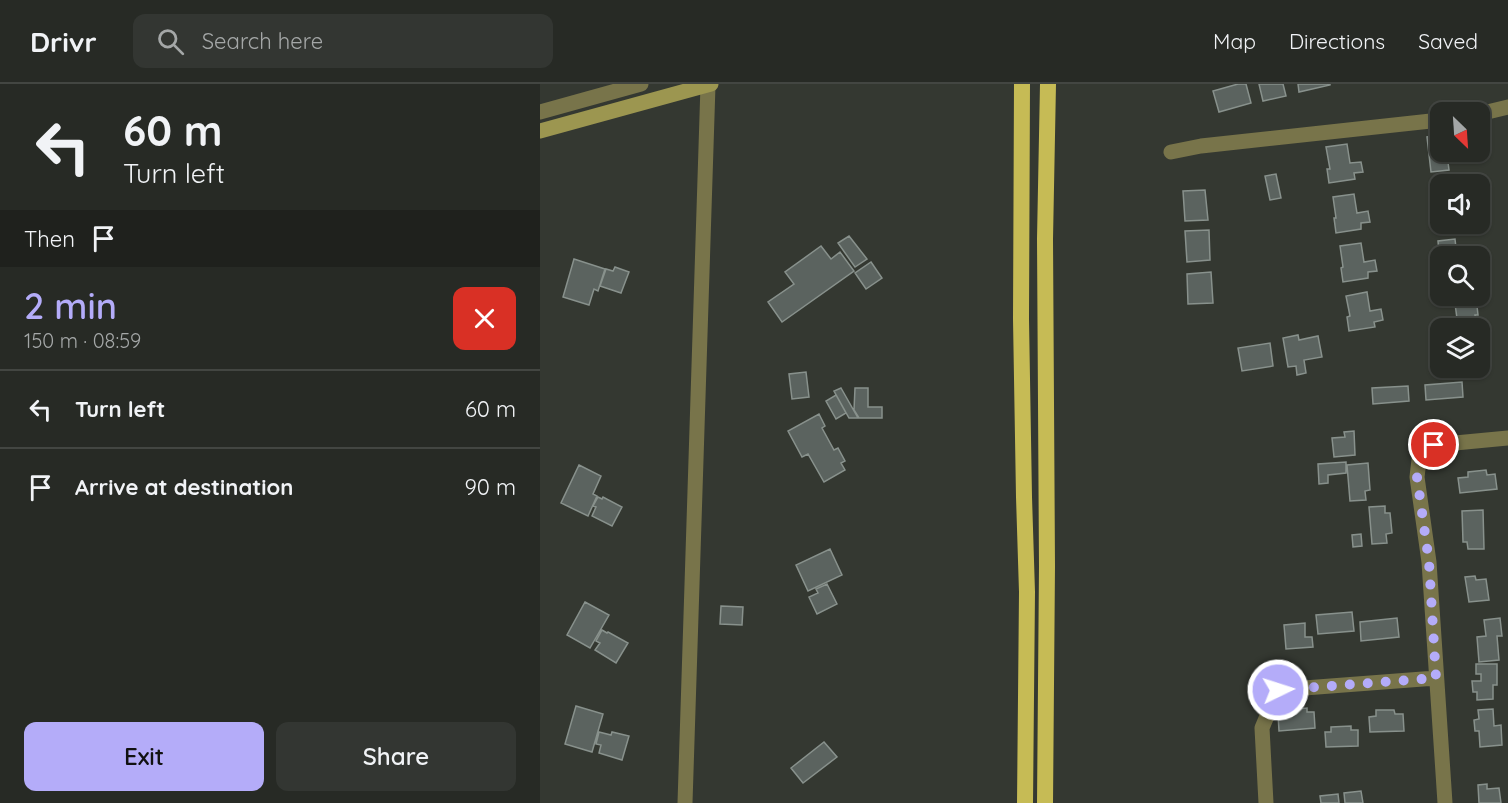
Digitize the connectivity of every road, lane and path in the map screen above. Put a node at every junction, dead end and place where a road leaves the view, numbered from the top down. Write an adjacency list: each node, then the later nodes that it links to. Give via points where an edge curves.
1 (640, 84): 7 (street)
2 (709, 84): 9 (main road); 13 (street)
3 (1022, 84): 14 (highway, via 1021,318 1028,592)
4 (1048, 84): 15 (highway)
5 (1508, 107): 6 (street)
6 (1490, 111)
7 (540, 112)
8 (1430, 121): 10 (street)
9 (540, 131)
10 (1171, 152)
11 (1508, 438): 12 (street, via 1434,445 1423,451 1419,460 1417,477 1429,562)
12 (1436, 678): 16 (street, via 1278,690 1262,728); 17 (street)
13 (685, 803)
14 (1024, 803)
15 (1045, 803)
16 (1266, 803)
17 (1445, 803)

